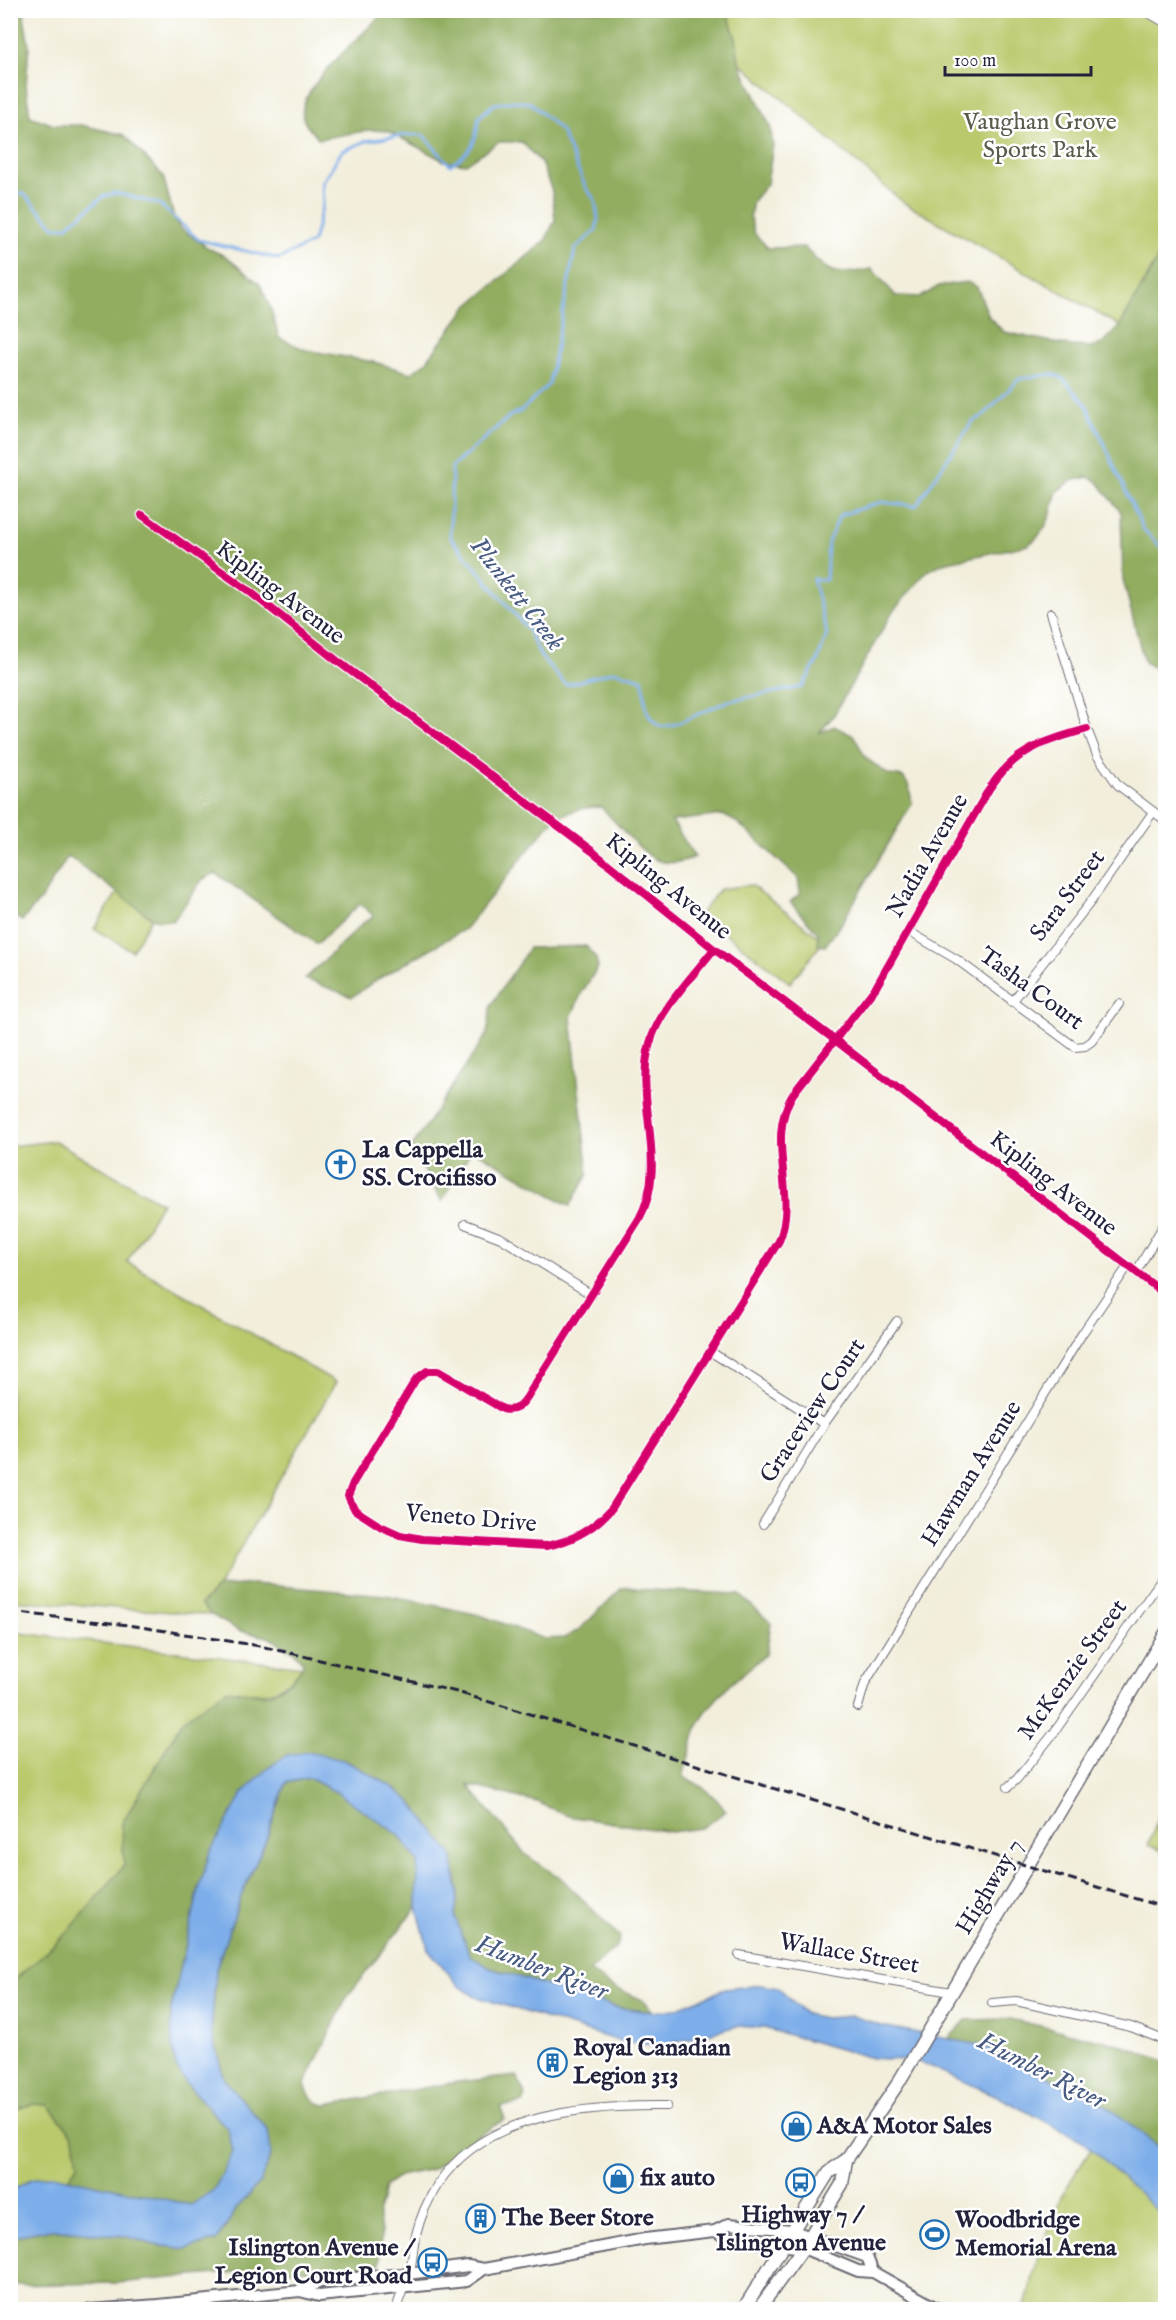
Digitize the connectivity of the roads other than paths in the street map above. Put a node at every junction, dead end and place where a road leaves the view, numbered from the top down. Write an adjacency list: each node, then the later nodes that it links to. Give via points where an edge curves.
1 (1143, 10): 2 (street)
2 (1166, 23)
3 (142, 515): 9 (street, Kipling Avenue, via 249,591 592,851)
4 (1051, 613): 5 (street)
5 (1087, 729): 6 (street, via 1111,777); 8 (street, Nadia Avenue, via 1025,752 1002,771)
6 (1154, 812): 7 (street); 10 (street, Sara Street, via 1092,900)
7 (1166, 821)
8 (908, 931): 10 (street, Tasha Court, via 956,959); 12 (street, Nadia Avenue, via 868,999)
9 (714, 949): 12 (street, Kipling Avenue); 17 (street, Veneto Drive, via 652,1035 646,1074 650,1195)
10 (1012, 1002): 11 (street, Tasha Court, via 1075,1047 1092,1041)
11 (1119, 1004)
12 (835, 1040): 15 (street, Kipling Avenue); 20 (street, Veneto Drive, via 793,1094 784,1113 780,1142 786,1206 782,1233)
13 (1166, 1221): 16 (street)
14 (465, 1224): 17 (street, via 501,1238)
15 (1128, 1266): 16 (street, Kipling Avenue); 25 (street, Hawman Avenue, via 865,1683)
16 (1136, 1272): 18 (street, Kipling Avenue)
17 (591, 1295): 20 (street, Veneto Drive, via 517,1409 503,1409 438,1371 421,1374 350,1489 349,1502 355,1510 389,1531 410,1537 533,1546 571,1539 593,1527 612,1508)
18 (1166, 1295)
19 (897, 1321): 21 (street, Graceview Court)
20 (711, 1352): 21 (street)
21 (824, 1424): 22 (street, Graceview Court)
22 (763, 1524)
23 (1166, 1573): 26 (street, McKenzie Street, via 1053,1734)
24 (1166, 1633): 28 (main road, Highway 7)
25 (858, 1707)
26 (1008, 1787)
27 (739, 1955): 28 (street, Wallace Street)
28 (951, 1992): 32 (main road, Highway 7, via 897,2085)
29 (992, 2003): 30 (street, via 1016,2001 1131,2027)
30 (1166, 2041)
31 (667, 2106): 40 (street, via 631,2105 542,2117 487,2140 456,2163 438,2184 416,2235)
32 (846, 2160): 33 (main road, Highway 7, via 829,2172); 35 (main road, Highway 7, via 842,2184)
33 (791, 2230): 34 (main road, via 729,2224); 35 (main road); 36 (main road, Highway 7)
34 (715, 2231): 36 (main road, via 731,2239); 38 (main road, via 645,2239)
35 (810, 2235): 37 (main road, Highway 7); 39 (main road, via 867,2257)
36 (782, 2244): 37 (main road); 46 (main road, Highway 7)
37 (803, 2248): 39 (main road, via 858,2271); 47 (main road, Highway 7)
38 (484, 2269): 40 (main road, via 468,2266); 41 (main road, via 466,2281)
39 (873, 2272): 43 (main road)
40 (408, 2274): 41 (street); 42 (main road, via 325,2280)
41 (404, 2287): 42 (main road, via 319,2296); 45 (street)
42 (300, 2291): 44 (main road)
43 (936, 2309)
44 (89, 2310)
45 (396, 2310)
46 (746, 2310)
47 (758, 2310)

